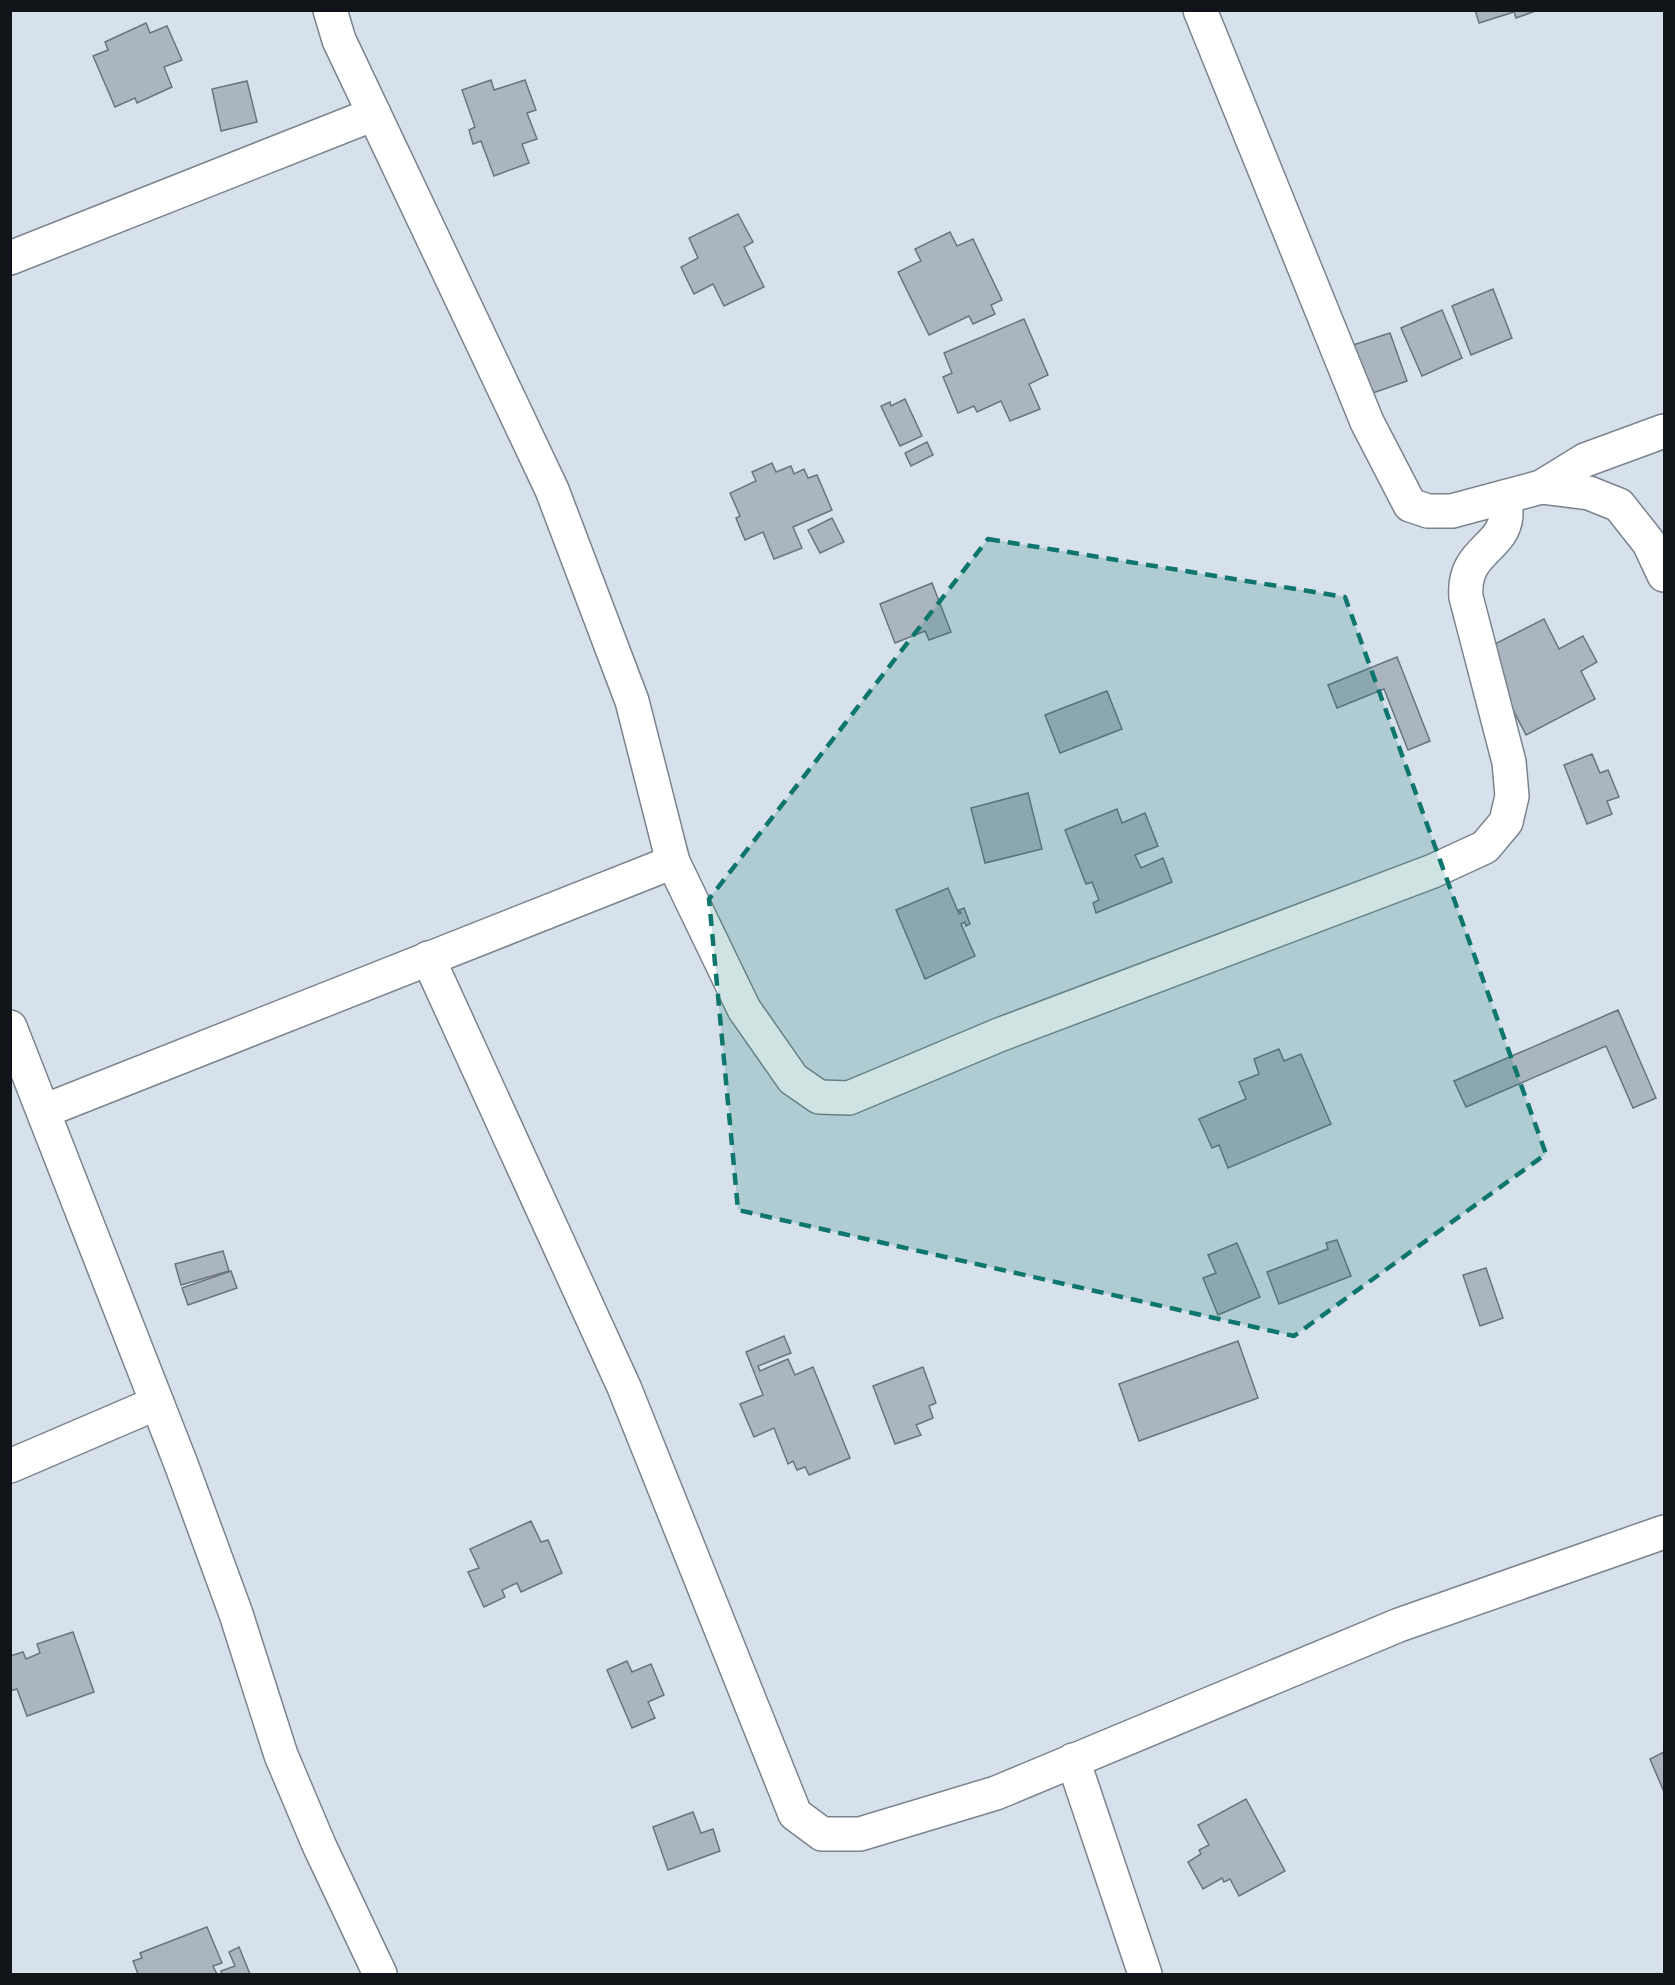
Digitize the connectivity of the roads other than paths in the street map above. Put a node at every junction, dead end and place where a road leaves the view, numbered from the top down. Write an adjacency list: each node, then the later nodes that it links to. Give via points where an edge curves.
1 (330, 10): 3 (street, via 339,40)
2 (1200, 10): 7 (street, via 1367,422 1410,505 1452,512)
3 (374, 114): 4 (street); 9 (street, via 552,490 632,700)
4 (10, 258)
5 (1665, 430): 6 (street, via 1585,460)
6 (1541, 487): 7 (street); 8 (street, via 1589,493 1619,505 1649,543)
7 (1505, 497): 9 (street, via 1506,517 1499,533 1471,564 1464,582 1509,762 1512,796 1506,822 1485,847 1432,871 999,1035 849,1098 819,1097 793,1078 744,1009)
8 (1665, 575)
9 (673, 861): 10 (street)
10 (428, 958): 12 (street); 16 (street, via 624,1387 795,1814 822,1834 860,1834 996,1792)
11 (10, 1027): 12 (street)
12 (44, 1111): 13 (street)
13 (157, 1403): 14 (street); 17 (street, via 236,1614 281,1755)
14 (10, 1466)
15 (1665, 1532): 16 (street, via 1399,1625)
16 (1073, 1760): 18 (street)
17 (380, 1974)
18 (1145, 1974)

